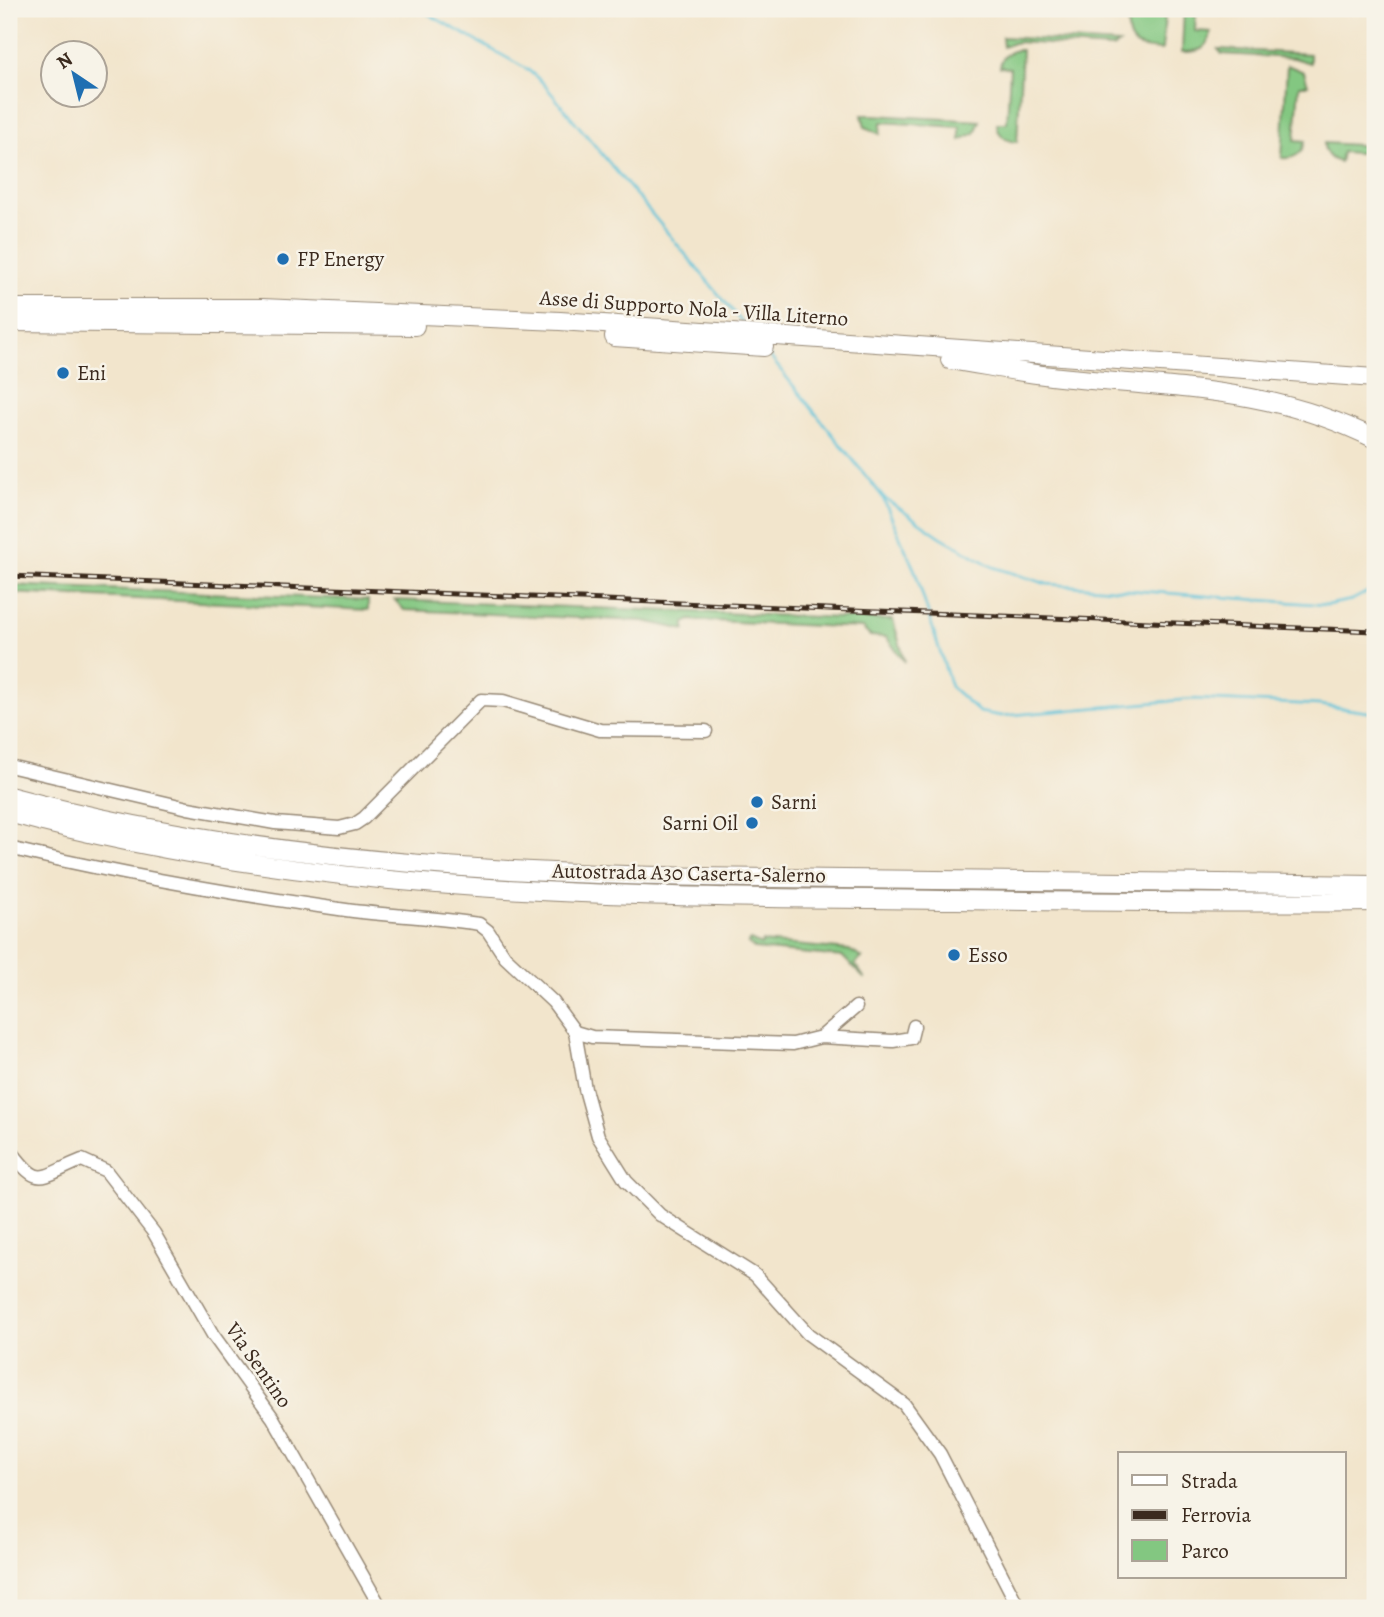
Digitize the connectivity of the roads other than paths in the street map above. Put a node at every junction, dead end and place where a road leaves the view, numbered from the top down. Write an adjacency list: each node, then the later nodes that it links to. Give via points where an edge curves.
1 (9, 308): 3 (highway, Asse di Supporto Nola - Villa Literno, via 262,308)
2 (9, 322): 3 (highway, Asse di Supporto Nola - Villa Literno, via 438,327)
3 (702, 337): 4 (highway, Asse di Supporto Nola - Villa Literno)
4 (816, 345): 5 (highway, Asse di Supporto Nola - Villa Literno); 6 (highway, Asse di Supporto Nola - Villa Literno)
5 (950, 360): 7 (highway, Asse di Supporto Nola - Villa Literno); 8 (highway, via 1051,376 1242,394 1311,411)
6 (1375, 378)
7 (1375, 389)
8 (1375, 439)
9 (706, 731): 10 (street, via 600,730 503,701 481,700 364,818 339,828 188,808)
10 (9, 766)
11 (9, 796): 14 (highway, Autostrada A30 Caserta-Salerno, via 232,845 484,870 657,877)
12 (9, 813): 15 (highway, Autostrada A30 Caserta-Salerno, via 255,867 487,889 659,898)
13 (9, 848): 18 (street, via 202,888 479,924)
14 (1375, 885)
15 (1375, 902)
16 (856, 1007): 19 (street)
17 (914, 1026): 19 (street, via 911,1038 893,1041)
18 (575, 1032): 19 (street, via 616,1039 793,1044); 22 (street, via 598,1136 626,1181 660,1215 755,1275 808,1334 904,1404 940,1454)
19 (821, 1037)
20 (9, 1148): 21 (street, Via Sentino, via 36,1177 86,1160 106,1171 141,1215 213,1335 275,1421)
21 (380, 1608)
22 (1019, 1608)

